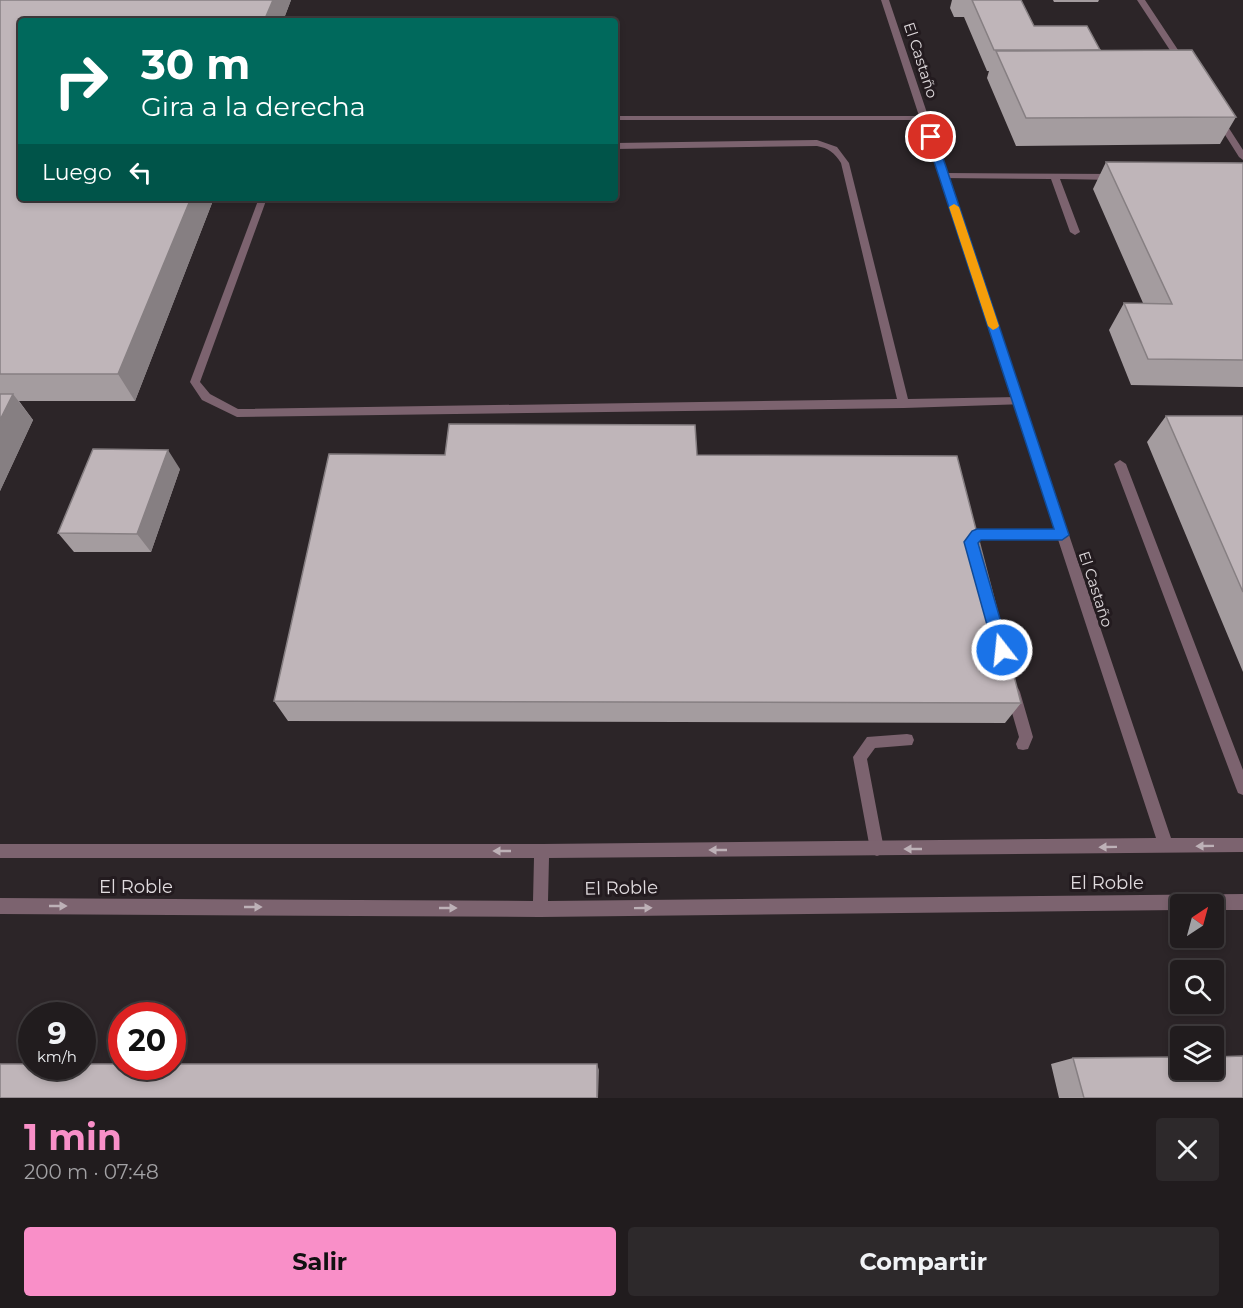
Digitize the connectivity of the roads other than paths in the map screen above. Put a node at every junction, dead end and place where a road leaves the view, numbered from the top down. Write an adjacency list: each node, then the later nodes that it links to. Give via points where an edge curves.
1 (885, 0): 6 (street, El Castaño)
2 (1142, 0): 3 (street)
3 (1186, 68)
4 (1211, 108): 8 (street)
5 (618, 118): 6 (street)
6 (924, 118): 10 (street, El Castaño)
7 (618, 146): 15 (street, via 817,143 838,151 845,163)
8 (1243, 156)
9 (1054, 176): 10 (street); 11 (street); 13 (street)
10 (944, 177): 14 (street, El Castaño)
11 (1125, 177)
12 (261, 201): 15 (street, via 195,382 206,397 237,413)
13 (1075, 232)
14 (1018, 401): 15 (street); 17 (street, El Castaño)
15 (904, 404)
16 (1120, 464): 22 (street)
17 (1062, 535): 18 (street, via 977,535 971,542); 24 (street, El Castaño)
18 (978, 565)
19 (1010, 680): 21 (street, via 1026,737)
20 (907, 740): 25 (street, via 872,742 860,758)
21 (1023, 744)
22 (1243, 788)
23 (1243, 845): 24 (street, one-way to 24)
24 (1166, 846): 25 (street, one-way to 25)
25 (877, 849): 27 (street, one-way to 27)
26 (0, 851): 27 (street, one-way to 26)
27 (542, 851): 30 (street)
28 (1243, 902): 30 (street, El Roble, one-way to 28)
29 (0, 906): 30 (street, El Roble, one-way to 30)
30 (540, 909)

